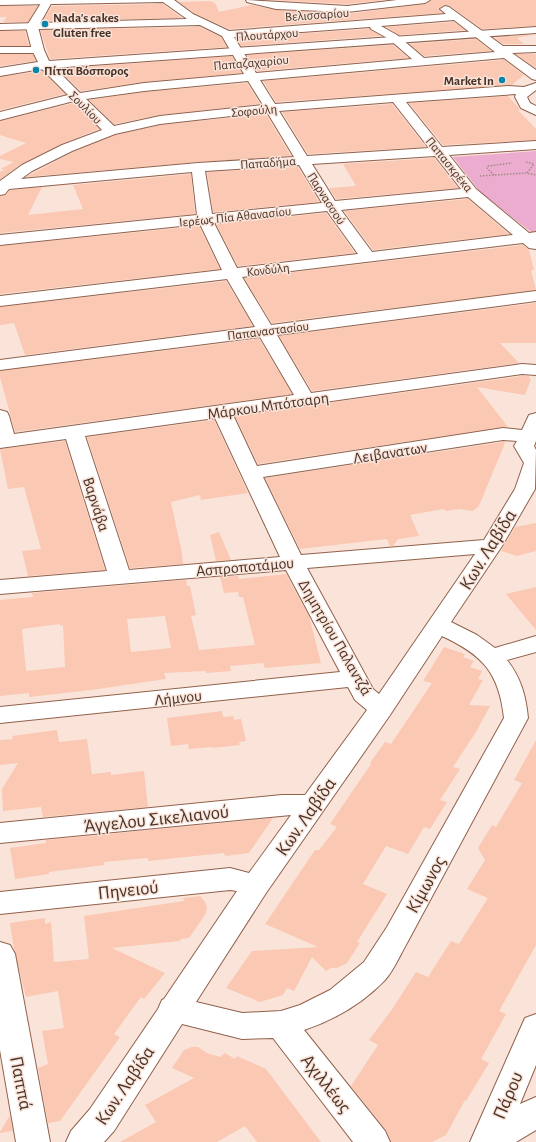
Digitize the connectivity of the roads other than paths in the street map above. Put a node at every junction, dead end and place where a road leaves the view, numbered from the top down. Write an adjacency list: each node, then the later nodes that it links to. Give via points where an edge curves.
1 (160, 0): 6 (street)
2 (167, 0): 10 (street)
3 (251, 0): 8 (street, via 276,6)
4 (425, 0): 8 (street)
5 (434, 0): 9 (street)
6 (47, 1): 7 (street); 13 (street)
7 (0, 2)
8 (347, 9): 11 (street)
9 (456, 17): 11 (street, Βελισσαρίου); 16 (street)
10 (200, 22): 13 (street); 15 (street)
11 (371, 24): 15 (street, Βελισσαρίου); 17 (street)
12 (0, 27): 13 (street)
13 (32, 27): 20 (street, Σουλίου)
14 (536, 30): 16 (street, Πλουτάρχου)
15 (227, 34): 21 (street, Παρνασσού)
16 (479, 34): 17 (street, Πλουτάρχου); 22 (street)
17 (395, 39): 21 (street, Πλουτάρχου); 23 (street)
18 (536, 49): 22 (street, Παπαζαχαρίου)
19 (0, 50): 20 (street)
20 (38, 50): 24 (street, Σουλίου)
21 (235, 50): 24 (street, Πλουτάρχου); 27 (street, Παρνασσού)
22 (505, 52): 23 (street, Παπαζαχαρίου); 26 (street)
23 (422, 62): 27 (street, Παπαζαχαρίου)
24 (44, 65): 25 (street, Πλουτάρχου); 29 (street, Σουλίου)
25 (0, 72)
26 (536, 76)
27 (252, 77): 29 (street, Παπαζαχαρίου, via 144,87); 31 (street, Παρνασσού)
28 (530, 88): 30 (street, Σοφούλη); 32 (street, via 521,95 521,100)
29 (76, 97): 33 (street, Παπαζαχαρίου); 34 (street, Σουλίου)
30 (397, 99): 31 (street, Σοφούλη); 36 (street, Παπασκρέκα)
31 (271, 108): 34 (street, Σοφούλη, via 187,116); 37 (street, Παρνασσού)
32 (535, 109)
33 (0, 116)
34 (111, 131): 39 (street, Σοφούλη, via 67,148 27,168)
35 (536, 145): 36 (street, Παπαδήμα)
36 (439, 151): 37 (street, Παπαδήμα); 40 (street, Παπασκρέκα)
37 (302, 160): 38 (street, Παπαδήμα); 41 (street, Παρνασσού)
38 (198, 167): 39 (street, Παπαδήμα); 42 (street)
39 (1, 186)
40 (471, 192): 41 (street, Ιερέως Πία Αθανασίου); 44 (street, Παπασκρέκα)
41 (331, 206): 42 (street, Ιερέως Πία Αθανασίου); 45 (street, Παρνασσού)
42 (205, 219): 43 (street, Ιερέως Πία Αθανασίου); 46 (street)
43 (0, 240)
44 (533, 241): 45 (street, Κονδύλη)
45 (368, 257): 46 (street, Κονδύλη)
46 (232, 273): 48 (street, Κονδύλη); 49 (street)
47 (536, 296): 49 (street, Παπαναστασίου)
48 (0, 301)
49 (265, 330): 50 (street, Παπαναστασίου); 52 (street)
50 (0, 365)
51 (536, 370): 52 (street, Μάρκου Μπότσαρη, via 522,369)
52 (306, 400): 53 (street, Μάρκου Μπότσαρη)
53 (222, 412): 56 (street, Μάρκου Μπότσαρη); 59 (street, Δημητρίου Παλαντζά)
54 (0, 416): 57 (street)
55 (533, 428): 58 (street, via 524,446); 59 (street, Λειβανατων)
56 (74, 433): 57 (street, Μάρκου Μπότσαρη); 63 (street, Βαρνάβα)
57 (3, 442)
58 (535, 462): 60 (street, Κων. Λαβίδα)
59 (251, 473): 62 (street, Δημητρίου Παλαντζά)
60 (532, 494): 61 (street, Κων. Λαβίδα)
61 (491, 546): 62 (street, Ασπροποτάμου); 65 (street, Κων. Λαβίδα)
62 (294, 562): 63 (street, Ασπροποτάμου); 68 (street, Δημητρίου Παλαντζά)
63 (120, 576): 64 (street, Ασπροποτάμου)
64 (0, 587)
65 (438, 625): 67 (street, Κίμωνος, via 465,637); 69 (street, Κων. Λαβίδα)
66 (536, 644): 67 (street)
67 (492, 657): 77 (street, Κίμωνος, via 509,682 516,701 516,718 397,935 375,971 341,999 309,1015)
68 (355, 678): 69 (street, Δημητρίου Παλαντζά, via 364,694); 70 (street, Λήμνου)
69 (381, 709): 71 (street, Κων. Λαβίδα)
70 (0, 715)
71 (313, 805): 72 (street, Άγγελου Σικελιανού, via 282,805); 73 (street, Κων. Λαβίδα)
72 (0, 833)
73 (256, 885): 74 (street, Πηνειού, via 230,879); 76 (street, Κων. Λαβίδα)
74 (0, 902)
75 (0, 954): 79 (street, Παππά)
76 (173, 1009): 77 (street, Κίμωνος, via 242,1026); 82 (street, Κων. Λαβίδα, via 102,1120)
77 (281, 1024): 83 (street, Αχιλλέως)
78 (536, 1027): 84 (street, Πάρου)
79 (7, 1041): 81 (street, Παππά)
80 (536, 1112): 84 (street)
81 (33, 1142)
82 (83, 1142)
83 (373, 1142)
84 (487, 1142)

